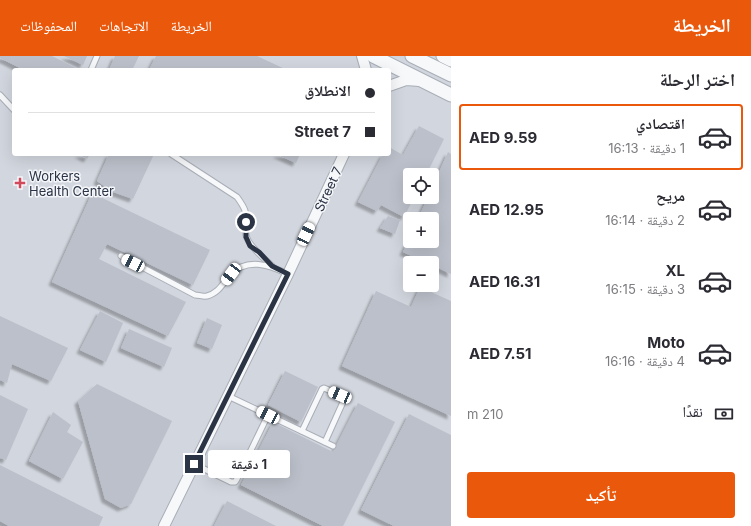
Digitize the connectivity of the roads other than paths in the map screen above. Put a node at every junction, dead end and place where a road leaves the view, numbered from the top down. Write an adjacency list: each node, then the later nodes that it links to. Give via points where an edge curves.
1 (97, 56): 7 (lane)
2 (362, 56): 8 (street)
3 (373, 56): 10 (street)
4 (412, 56): 9 (street)
5 (443, 56): 6 (street)
6 (451, 60)
7 (92, 68)
8 (365, 68)
9 (451, 75)
10 (420, 80): 11 (street, via 406,80); 13 (street)
11 (391, 85)
12 (0, 95): 14 (lane)
13 (451, 95)
14 (12, 108)
15 (174, 156): 18 (lane, via 237,197 244,207 246,237 250,246)
16 (343, 156): 19 (street, Street 7)
17 (121, 256): 18 (lane, via 195,295 206,297 214,293 231,274 244,265)
18 (272, 266): 19 (lane)
19 (288, 274): 20 (street, Street 7)
20 (228, 396): 21 (lane); 25 (street, Street 7)
21 (268, 415): 22 (lane); 25 (lane, via 235,482)
22 (302, 431): 23 (lane); 23 (lane, via 322,389 340,395 343,402)
23 (325, 442): 24 (lane)
24 (333, 446)
25 (194, 464): 26 (street, Street 7)
26 (164, 526)

